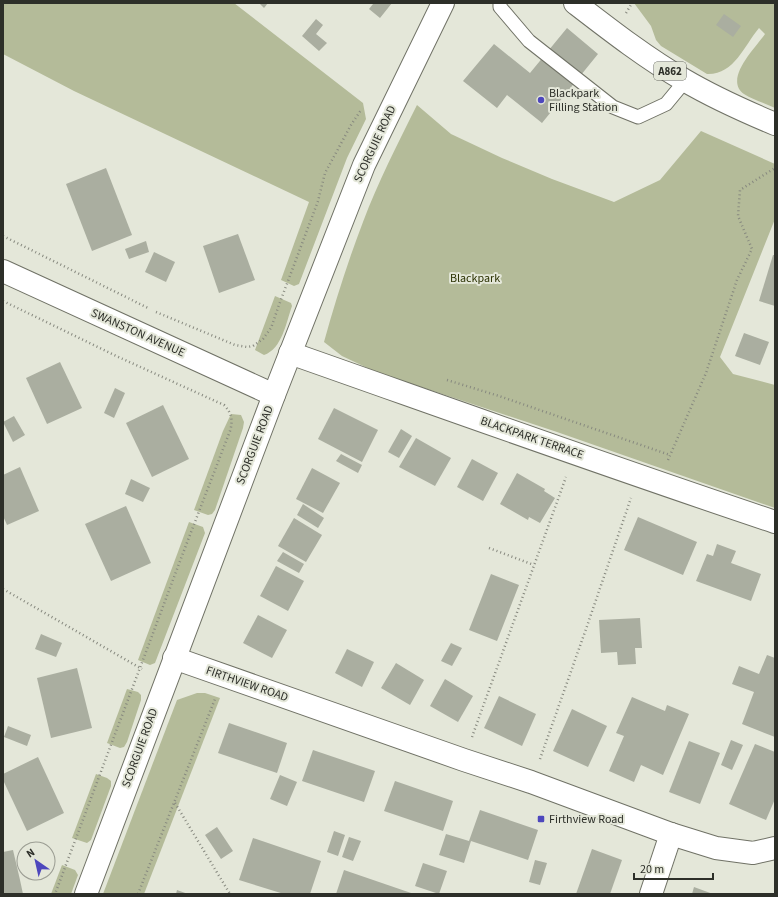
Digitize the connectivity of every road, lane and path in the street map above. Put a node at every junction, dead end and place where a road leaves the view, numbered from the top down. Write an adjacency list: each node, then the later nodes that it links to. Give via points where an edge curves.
1 (443, 3): 11 (street, SCORGUIE ROAD, via 364,165)
2 (500, 3): 4 (lane, via 500,8 529,41 613,107 638,117 666,104)
3 (575, 3): 4 (street, A862)
4 (685, 81): 6 (street, A862)
5 (364, 107): 8 (path, via 350,126 325,174 318,201 271,328 263,339 253,346 235,345 152,310)
6 (775, 124)
7 (775, 168): 15 (path, via 740,190 738,216 752,249 737,280 706,373)
8 (3, 236)
9 (3, 271): 13 (street, SWANSTON AVENUE)
10 (3, 301): 23 (path, via 224,405 229,410 232,422 230,431)
11 (290, 353): 13 (street, SCORGUIE ROAD); 14 (street, BLACKPARK TERRACE)
12 (441, 378): 15 (path)
13 (274, 395): 22 (street, SCORGUIE ROAD)
14 (575, 453): 16 (street, BLACKPARK TERRACE); 20 (path)
15 (670, 455): 17 (path)
16 (639, 477): 17 (street, BLACKPARK TERRACE); 27 (path)
17 (659, 483): 18 (street, BLACKPARK TERRACE)
18 (775, 522)
19 (489, 548): 20 (path)
20 (534, 565): 26 (path)
21 (3, 589): 23 (path)
22 (174, 658): 24 (street, FIRTHVIEW ROAD); 25 (street, SCORGUIE ROAD)
23 (141, 669): 25 (path); 31 (path)
24 (222, 676): 26 (street, FIRTHVIEW ROAD); 28 (path)
25 (165, 682): 32 (street, SCORGUIE ROAD)
26 (464, 760): 27 (street, FIRTHVIEW ROAD)
27 (531, 782): 29 (street, FIRTHVIEW ROAD)
28 (174, 802): 33 (path); 34 (path)
29 (672, 834): 30 (street, FIRTHVIEW ROAD, via 723,849 753,853); 35 (street)
30 (775, 848)
31 (55, 894)
32 (86, 894)
33 (138, 894)
34 (230, 894)
35 (651, 894)

